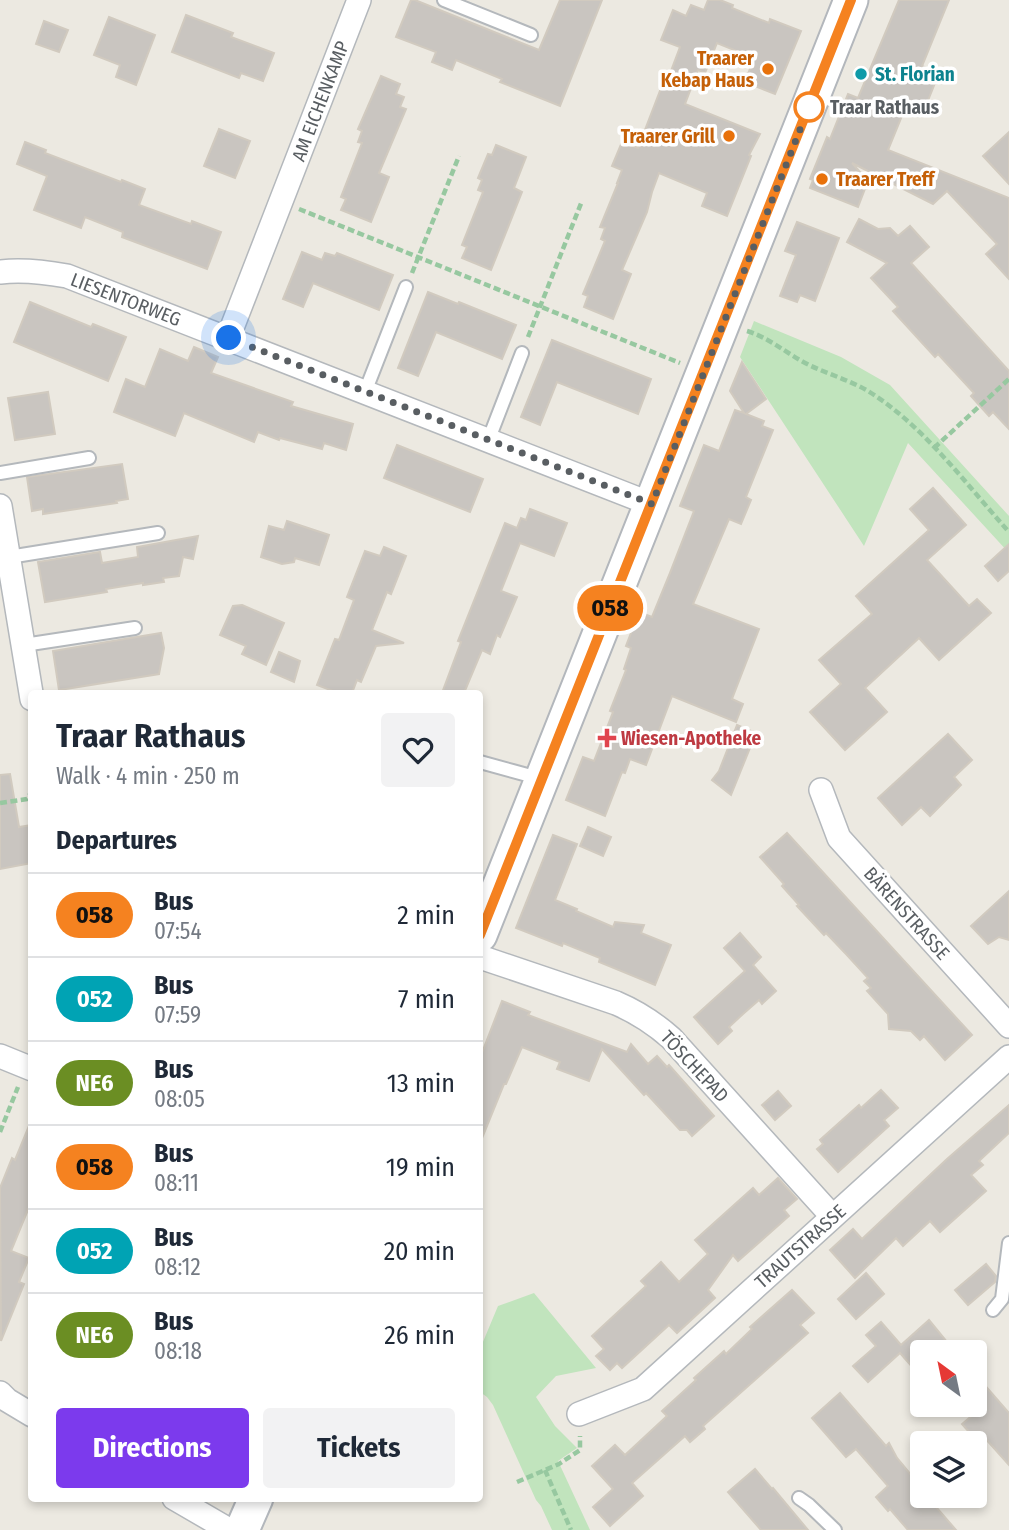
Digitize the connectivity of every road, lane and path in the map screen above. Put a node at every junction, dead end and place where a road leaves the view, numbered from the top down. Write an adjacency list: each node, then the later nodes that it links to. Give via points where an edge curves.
1 (359, 0): 7 (street, AM EICHENKAMP)
2 (444, 0): 4 (lane)
3 (851, 0): 12 (main road)
4 (531, 34)
5 (459, 156): 8 (path)
6 (582, 201): 11 (path)
7 (281, 202): 8 (path); 13 (street, AM EICHENKAMP)
8 (418, 258): 10 (path); 11 (path)
9 (0, 272): 13 (street, LIESENTORWEG, via 42,271 67,276)
10 (406, 287): 17 (lane)
11 (540, 308): 14 (path); 15 (path)
12 (723, 324): 15 (main road); 19 (path, via 767,339 808,365 867,391)
13 (229, 338): 17 (street, LIESENTORWEG)
14 (522, 353): 18 (lane)
15 (704, 373): 22 (main road)
16 (1009, 379): 19 (path)
17 (365, 392): 18 (street, LIESENTORWEG)
18 (488, 441): 22 (street, LIESENTORWEG)
19 (934, 448): 24 (path)
20 (89, 458): 21 (lane)
21 (0, 473)
22 (652, 504): 31 (main road)
23 (0, 506): 26 (street)
24 (1009, 532)
25 (158, 533): 26 (lane)
26 (9, 557): 28 (street)
27 (135, 628): 28 (lane)
28 (24, 645): 29 (street)
29 (31, 690)
30 (483, 763): 31 (lane)
31 (542, 779): 35 (main road)
32 (821, 790): 37 (street, BÄRENSTRASSE, via 839,838)
33 (28, 797): 34 (path)
34 (0, 803)
35 (483, 927)
36 (483, 958): 43 (street, TÖSCHEPAD, via 616,1003 655,1024)
37 (1009, 1026)
38 (0, 1056): 40 (street)
39 (1009, 1058): 43 (street, TRAUTSTRASSE)
40 (28, 1068)
41 (28, 1070): 42 (path)
42 (0, 1132)
43 (832, 1216): 48 (street, TRAUTSTRASSE, via 643,1390)
44 (1009, 1243): 45 (lane, via 1002,1299)
45 (993, 1310)
46 (0, 1393): 47 (street)
47 (28, 1413)
48 (579, 1414): 49 (path, via 580,1450)
49 (545, 1470): 50 (path); 56 (path)
50 (517, 1482)
51 (799, 1498): 57 (lane)
52 (181, 1502): 54 (street)
53 (254, 1502): 55 (main road)
54 (229, 1530)
55 (243, 1530)
56 (571, 1530)
57 (835, 1530)

